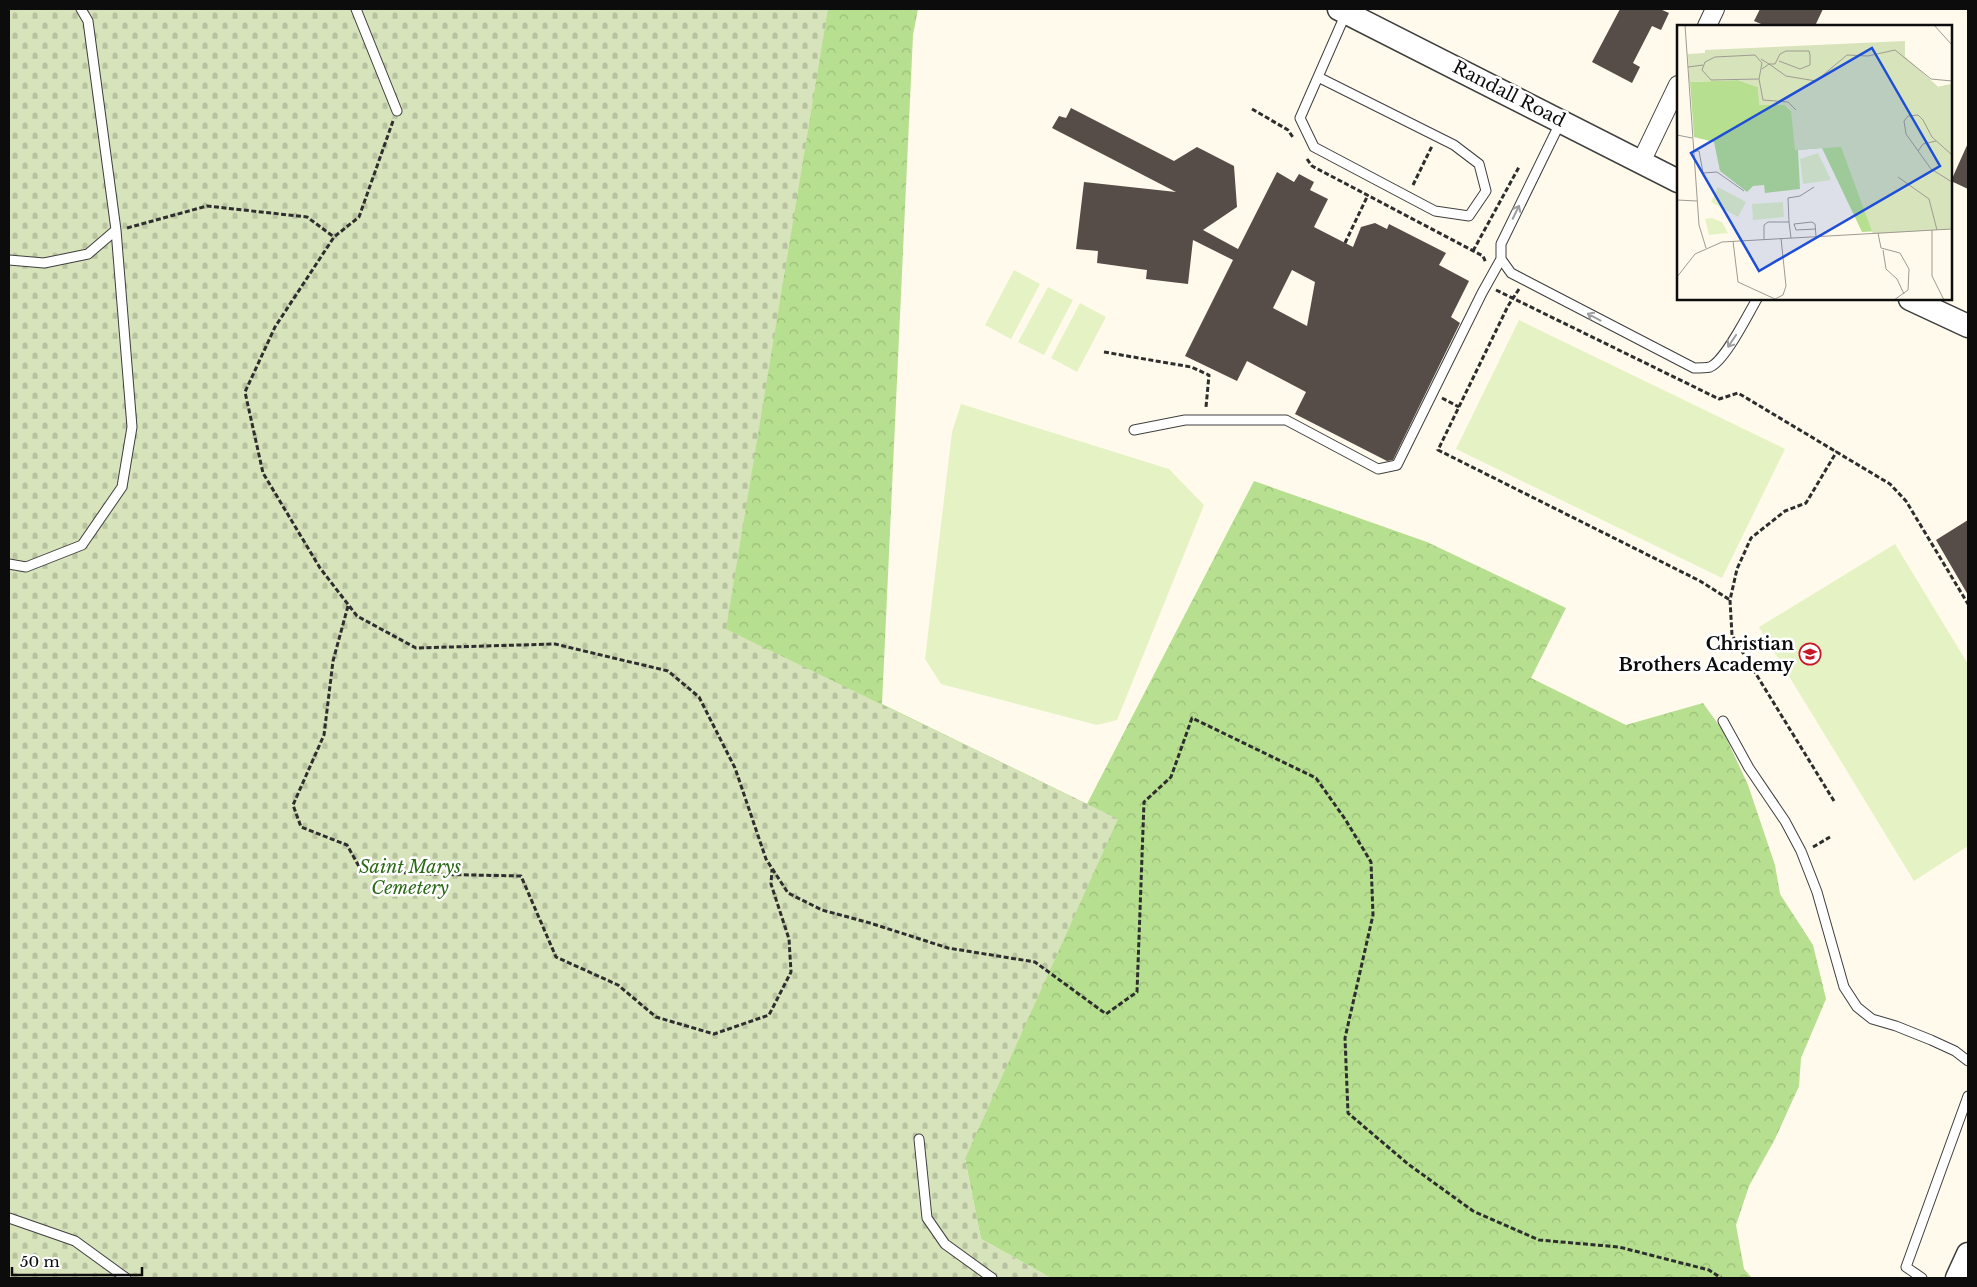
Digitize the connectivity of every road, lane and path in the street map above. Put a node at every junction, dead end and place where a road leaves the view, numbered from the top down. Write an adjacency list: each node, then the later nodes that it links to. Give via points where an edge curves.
1 (81, 9): 17 (lane, via 88,21)
2 (356, 9): 8 (lane)
3 (1715, 9): 5 (street)
4 (1342, 11): 6 (lane); 9 (street, Randall Road)
5 (1707, 25)
6 (1318, 77): 10 (lane); 15 (lane, via 1300,118 1314,147)
7 (1677, 87): 11 (street)
8 (396, 111): 18 (path, via 360,217)
9 (1561, 121): 11 (street, Randall Road); 21 (lane, one-way to 9, via 1501,244)
10 (1436, 136): 15 (path); 15 (lane, via 1479,164 1486,191 1470,216 1435,211)
11 (1642, 162): 13 (street, Randall Road)
12 (1519, 167): 20 (path)
13 (1677, 180)
14 (1368, 195): 19 (path)
15 (1407, 196): 16 (path)
16 (1400, 212)
17 (116, 230): 18 (path, via 206,206 307,217); 22 (lane, via 88,254 44,263); 33 (lane, via 132,427 122,487 82,545 26,567)
18 (334, 237): 35 (path, via 275,327 245,392 263,473 320,568)
19 (1345, 243)
20 (1473, 251)
21 (1501, 259): 23 (lane, via 1511,273); 28 (lane)
22 (9, 260)
23 (1524, 280): 24 (lane, one-way to 23, via 1721,358 1710,366 1694,368); 29 (path)
24 (1756, 300)
25 (1912, 300): 26 (street)
26 (1968, 326)
27 (1104, 352): 30 (path, via 1191,367 1209,375)
28 (1432, 393): 29 (path); 30 (lane, via 1397,465 1378,469 1286,420)
29 (1459, 407): 34 (path, via 1438,450 1700,581)
30 (1205, 420): 31 (lane, via 1185,420)
31 (1134, 430)
32 (1836, 451): 34 (path, via 1806,503 1785,511 1751,538 1737,569)
33 (9, 564)
34 (1730, 600): 37 (path, via 1732,634)
35 (348, 605): 40 (path, via 357,616 416,648 555,644 668,671 699,697 735,768 766,859); 40 (path, via 333,661 324,735 292,805 301,828 347,845 361,870 520,876 556,957 618,985 656,1017 714,1034 769,1015 791,972 790,938 771,884)
36 (1723, 721): 39 (lane)
37 (1834, 801)
38 (1830, 837): 39 (path)
39 (1802, 854): 41 (lane, via 1817,892 1844,987 1857,1007 1872,1019 1931,1040)
40 (772, 868): 48 (path, via 788,892 822,910 948,948 1035,962 1106,1014 1137,992 1144,802 1171,777 1192,718 1316,778 1371,862 1374,915 1345,1038 1348,1113 1408,1164 1481,1215 1538,1240 1619,1247 1710,1270)
41 (1968, 1061)
42 (1968, 1096): 49 (lane, via 1906,1267)
43 (919, 1140): 47 (lane, via 927,1218 945,1244)
44 (9, 1218): 46 (lane, via 76,1241)
45 (1968, 1254): 50 (street)
46 (126, 1278)
47 (992, 1278)
48 (1721, 1278)
49 (1922, 1278)
50 (1957, 1278)

